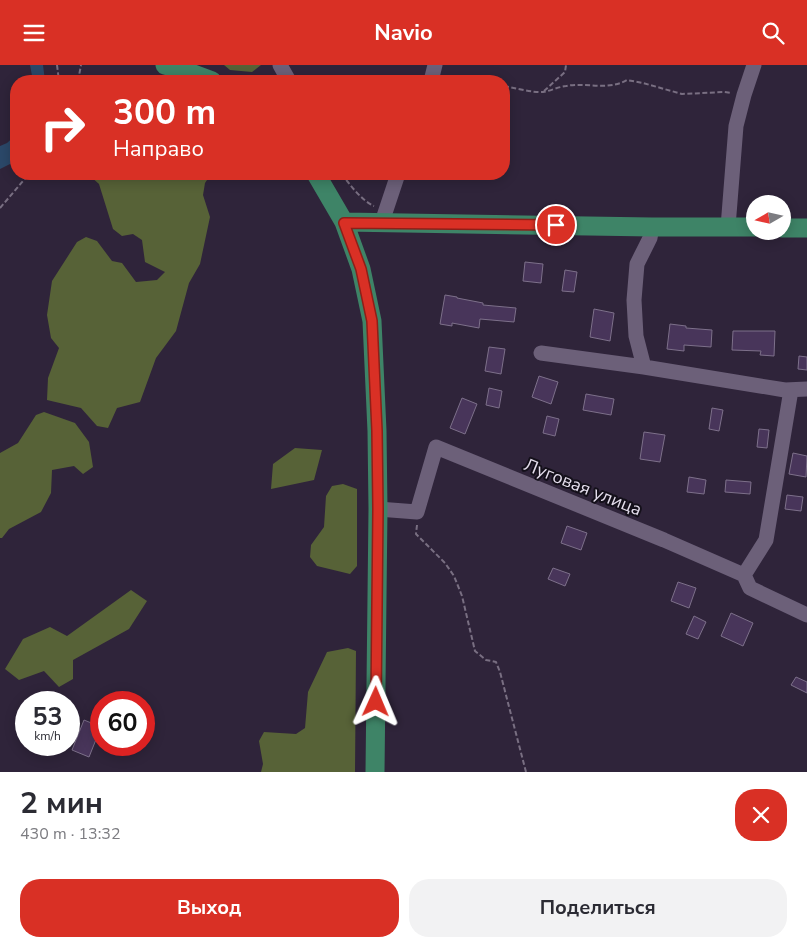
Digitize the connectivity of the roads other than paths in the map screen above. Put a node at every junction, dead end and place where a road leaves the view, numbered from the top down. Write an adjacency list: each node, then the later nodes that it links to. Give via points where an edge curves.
1 (165, 65): 3 (main road)
2 (754, 65): 9 (street, via 736,126)
3 (196, 75)
4 (319, 180): 7 (main road)
5 (396, 180): 6 (street)
6 (384, 216): 7 (main road); 8 (main road)
7 (344, 223): 17 (main road, via 361,269 372,321)
8 (652, 227): 9 (main road); 14 (street, via 637,263 634,299 636,337)
9 (728, 227): 10 (main road)
10 (746, 227)
11 (791, 228): 12 (main road)
12 (807, 228)
13 (541, 353): 14 (street)
14 (644, 367): 16 (street)
15 (807, 389): 16 (street)
16 (791, 390): 18 (street, via 766,540)
17 (378, 509): 18 (street, Луговая улица, via 417,512 436,447); 20 (main road)
18 (744, 575): 19 (street, Луговая улица, via 750,588)
19 (807, 615)
20 (375, 772)

